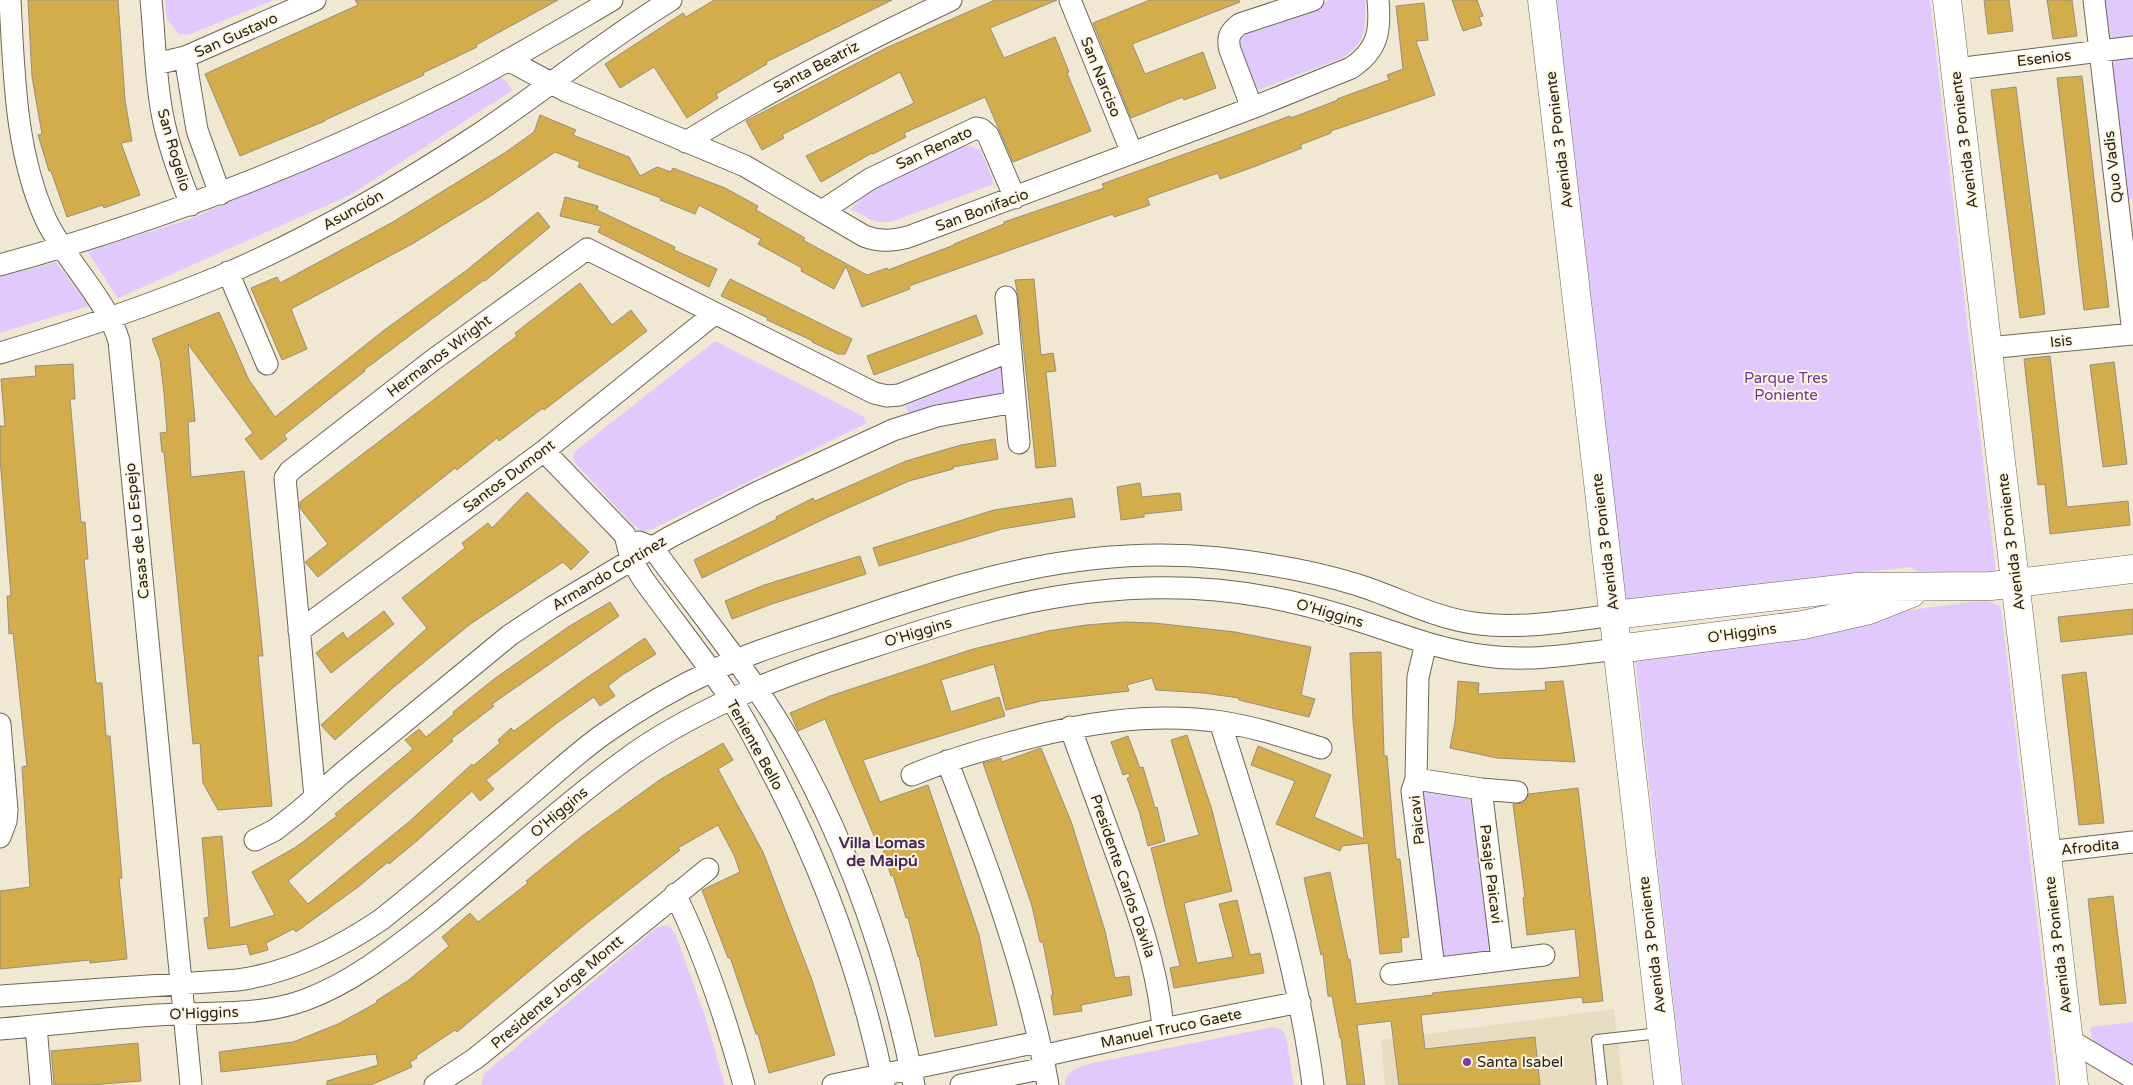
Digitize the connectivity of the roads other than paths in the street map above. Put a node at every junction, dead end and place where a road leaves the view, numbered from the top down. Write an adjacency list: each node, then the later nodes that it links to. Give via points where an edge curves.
1 (10, 0): 28 (street, Casas de Lo Espejo, via 23,142 40,204)
2 (151, 0): 17 (street, San Rogelio)
3 (612, 0): 16 (street)
4 (671, 0): 19 (street, Asunción)
5 (951, 0): 21 (street, Santa Beatriz, via 847,50)
6 (1070, 0): 22 (street, San Narciso)
7 (1312, 0): 20 (street, via 1240,24 1229,35 1230,50)
8 (1378, 0): 20 (street, San Bonifacio, via 1378,34 1375,44 1360,62)
9 (1542, 0): 50 (street, Avenida 3 Poniente)
10 (1948, 0): 18 (street, Avenida 3 Poniente)
11 (2094, 0): 14 (street, Quo Vadis)
12 (302, 3): 15 (street, San Gustavo)
13 (2133, 47): 14 (street, Esenios)
14 (2100, 51): 18 (street, Esenios); 26 (street, Quo Vadis)
15 (185, 57): 17 (street); 23 (street, San Rogelio, via 197,130)
16 (508, 60): 19 (street, San Bonifacio); 23 (street, via 381,125)
17 (156, 64): 25 (street, San Rogelio, via 163,119)
18 (1956, 69): 35 (street, Avenida 3 Poniente)
19 (550, 83): 21 (street, San Bonifacio); 30 (street, Asunción, via 474,137 394,187 319,229)
20 (1252, 108): 22 (street, San Bonifacio)
21 (686, 142): 27 (street, San Bonifacio, via 745,166)
22 (1132, 153): 24 (street, San Bonifacio)
23 (220, 194): 25 (street)
24 (1015, 198): 27 (street, San Bonifacio, via 894,240 873,240); 27 (street, San Renato, via 988,135 976,128 870,179)
25 (191, 205): 28 (street)
26 (2126, 207): 34 (street, Quo Vadis)
27 (822, 211)
28 (63, 248): 29 (street); 33 (street, Casas de Lo Espejo)
29 (0, 265)
30 (228, 272): 33 (street, Asunción); 38 (street)
31 (1006, 297): 36 (street)
32 (714, 314): 39 (street, Hermanos Wright, via 874,393); 43 (street, Santos Dumont); 51 (street, Hermanos Wright, via 587,249 433,360 285,478)
33 (109, 319): 37 (street, Asunción); 78 (street, Casas de Lo Espejo, via 120,348)
34 (2133, 333): 35 (street, Isis)
35 (1988, 348): 48 (street, Avenida 3 Poniente)
36 (1011, 351): 39 (street, via 909,392); 40 (street)
37 (0, 353)
38 (267, 364)
39 (887, 396): 41 (street)
40 (1015, 402): 41 (street, Armando Cortínez, via 937,416); 42 (street)
41 (893, 430): 45 (street, Armando Cortínez)
42 (1019, 443)
43 (544, 451): 44 (street, Teniente Bello); 51 (street, Santos Dumont)
44 (625, 535): 45 (street); 46 (street, Teniente Bello)
45 (652, 547): 46 (street, Armando Cortínez); 54 (street, Teniente Bello)
46 (631, 559): 55 (street, Teniente Bello); 67 (street, Armando Cortínez, via 510,635)
47 (2133, 569): 48 (street, O'Higgins)
48 (2015, 584): 49 (street, O'Higgins); 71 (street, Avenida 3 Poniente)
49 (1926, 588): 50 (street, O'Higgins, via 1857,587); 53 (street, O'Higgins, via 1869,610 1803,625)
50 (1614, 615): 53 (street, Avenida 3 Poniente); 54 (street, O'Higgins, via 1536,625 1472,623 1432,613 1355,584 1299,571 1227,559 1149,555 1062,562 974,580)
51 (299, 631): 67 (street, Hermanos Wright)
52 (1426, 643): 53 (street, O'Higgins, via 1509,658); 56 (street, O'Higgins, via 1334,612 1264,596 1194,589 1096,591 1057,596 973,615 822,663); 64 (street, Paicavi, via 1418,677)
53 (1618, 649): 85 (street, Avenida 3 Poniente)
54 (735, 661): 55 (street, O'Higgins); 56 (street, Teniente Bello)
55 (710, 671): 57 (street, Teniente Bello); 78 (street, O'Higgins, via 604,734 360,934 310,960 268,975)
56 (756, 689): 57 (street, O'Higgins); 89 (street, Teniente Bello, via 795,750 856,884 890,981)
57 (731, 699): 81 (street, O'Higgins, via 632,755 364,971 289,1005 247,1012); 91 (street, Teniente Bello, via 800,828 831,900 861,991)
58 (1220, 722): 60 (street, via 1157,718); 61 (street); 80 (street, via 1270,880)
59 (0, 724): 68 (street, via 7,810)
60 (1070, 727): 62 (street); 84 (street, Presidente Carlos Dávila, via 1142,928 1154,967)
61 (1320, 748)
62 (947, 761): 63 (street); 87 (street, via 1014,946)
63 (912, 775)
64 (1416, 779): 65 (street); 76 (street, Paicavi, via 1412,791)
65 (1481, 789): 66 (street); 75 (street, Pasaje Paicavi)
66 (1517, 792)
67 (314, 797): 69 (street, Armando Cortínez, via 275,830)
68 (0, 837)
69 (255, 840)
70 (2133, 842): 71 (street, Afrodita)
71 (2047, 852): 86 (street, Avenida 3 Poniente)
72 (708, 869): 73 (street, Presidente Jorge Montt)
73 (675, 894): 88 (street, Presidente Jorge Montt, via 498,1041); 95 (street, via 706,964)
74 (1544, 955): 75 (street)
75 (1502, 959): 76 (street)
76 (1434, 968): 77 (street)
77 (1391, 974)
78 (181, 984): 79 (street, O'Higgins); 81 (street, Casas de Lo Espejo)
79 (0, 996)
80 (1300, 1002): 84 (street, Manuel Truco Gaete); 98 (street)
81 (184, 1014): 82 (street, O'Higgins); 93 (street, Casas de Lo Espejo)
82 (36, 1026): 83 (street, O'Higgins); 92 (street)
83 (0, 1029)
84 (1163, 1029): 87 (street, Manuel Truco Gaete)
85 (1662, 1033): 99 (lane, via 1597,1040); 100 (street, Avenida 3 Poniente)
86 (2068, 1039): 90 (street); 101 (street, Avenida 3 Poniente)
87 (1043, 1063): 89 (street, Manuel Truco Gaete); 97 (street, Manuel Truco Gaete)
88 (462, 1077): 94 (street, Presidente Jorge Montt)
89 (913, 1077): 91 (street, Manuel Truco Gaete)
90 (2133, 1078)
91 (883, 1080): 96 (street, Manuel Truco Gaete)
92 (41, 1085)
93 (191, 1085)
94 (435, 1085)
95 (744, 1085)
96 (833, 1085)
97 (961, 1085)
98 (1313, 1085)
99 (1602, 1085)
100 (1668, 1085)
101 (2074, 1085)

